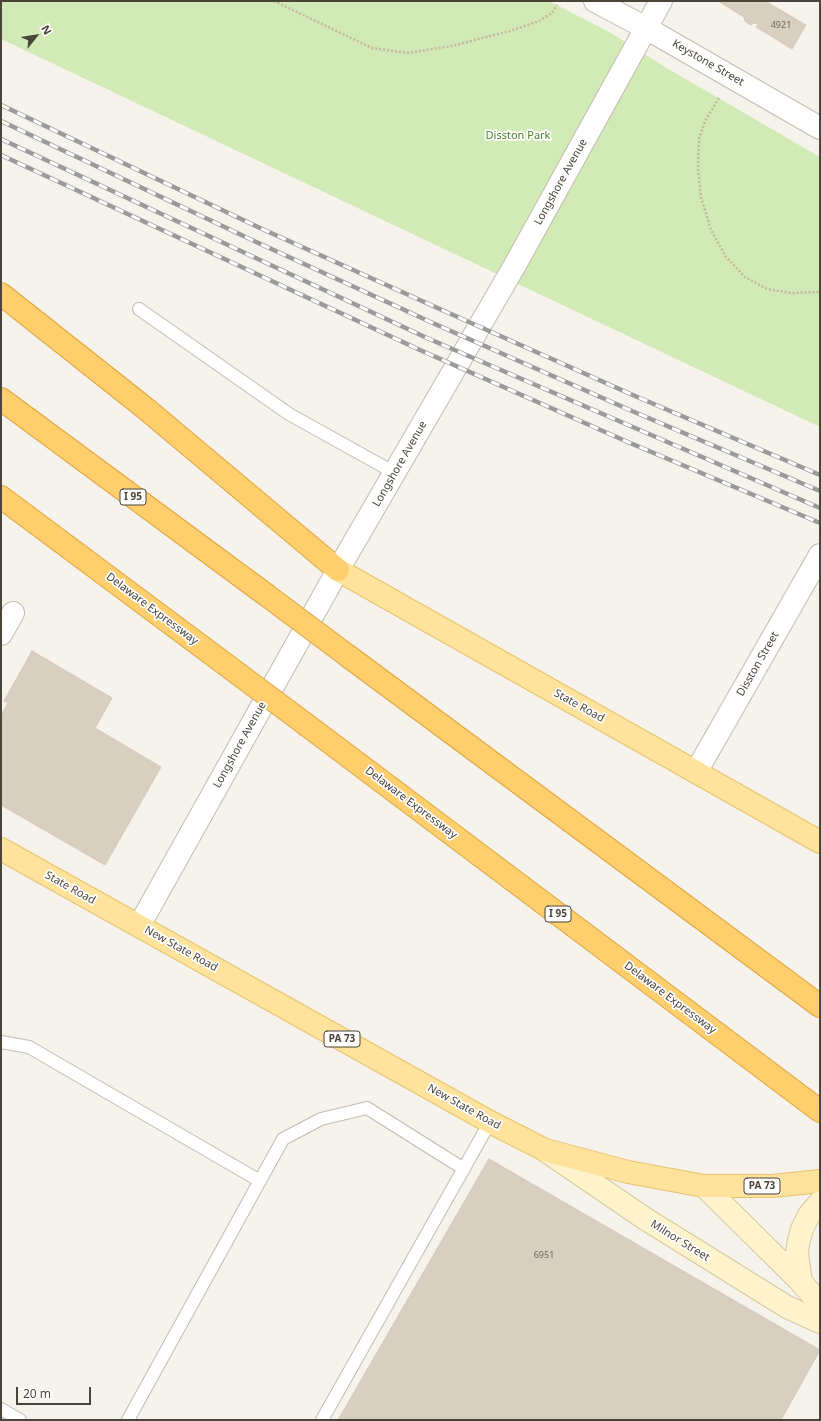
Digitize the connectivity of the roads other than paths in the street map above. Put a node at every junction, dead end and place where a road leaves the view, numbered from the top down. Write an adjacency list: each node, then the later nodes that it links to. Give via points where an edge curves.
1 (595, 1): 3 (street, Keystone Street)
2 (661, 1): 3 (street, Longshore Avenue)
3 (646, 28): 4 (street, Keystone Street); 8 (street, Longshore Avenue, via 515,265)
4 (820, 128)
5 (1, 294): 11 (highway, via 145,408)
6 (139, 309): 8 (lane, via 289,414)
7 (1, 399): 18 (highway, I 95, bridge)
8 (395, 473): 11 (street, Longshore Avenue)
9 (1, 497): 20 (highway, Delaware Expressway / I 95, bridge)
10 (820, 555): 14 (street, Disston Street)
11 (338, 570): 14 (main road, State Road); 17 (street, Longshore Avenue)
12 (13, 613): 13 (street)
13 (1, 634)
14 (696, 772): 15 (main road, State Road)
15 (820, 842)
16 (1, 849): 17 (main road, State Road / PA 73)
17 (139, 926): 21 (main road, New State Road / PA 73)
18 (820, 1006)
19 (1, 1042): 24 (lane, via 30,1047)
20 (814, 1107)
21 (490, 1122): 22 (main road, New State Road / PA 73); 23 (lane)
22 (545, 1150): 26 (main road, New State Road / PA 73, via 628,1172); 30 (main road, Milnor Street, via 644,1218 788,1307)
23 (464, 1169): 24 (lane, via 367,1108 321,1119 283,1139); 34 (lane)
24 (260, 1181): 33 (lane)
25 (820, 1181): 26 (main road, New State Road / PA 73, via 773,1186)
26 (704, 1186): 28 (main road)
27 (820, 1202): 28 (main road, via 809,1215 798,1244)
28 (801, 1282): 29 (main road)
29 (820, 1304)
30 (820, 1322)
31 (1, 1408): 32 (lane)
32 (20, 1420)
33 (128, 1420)
34 (322, 1420)

